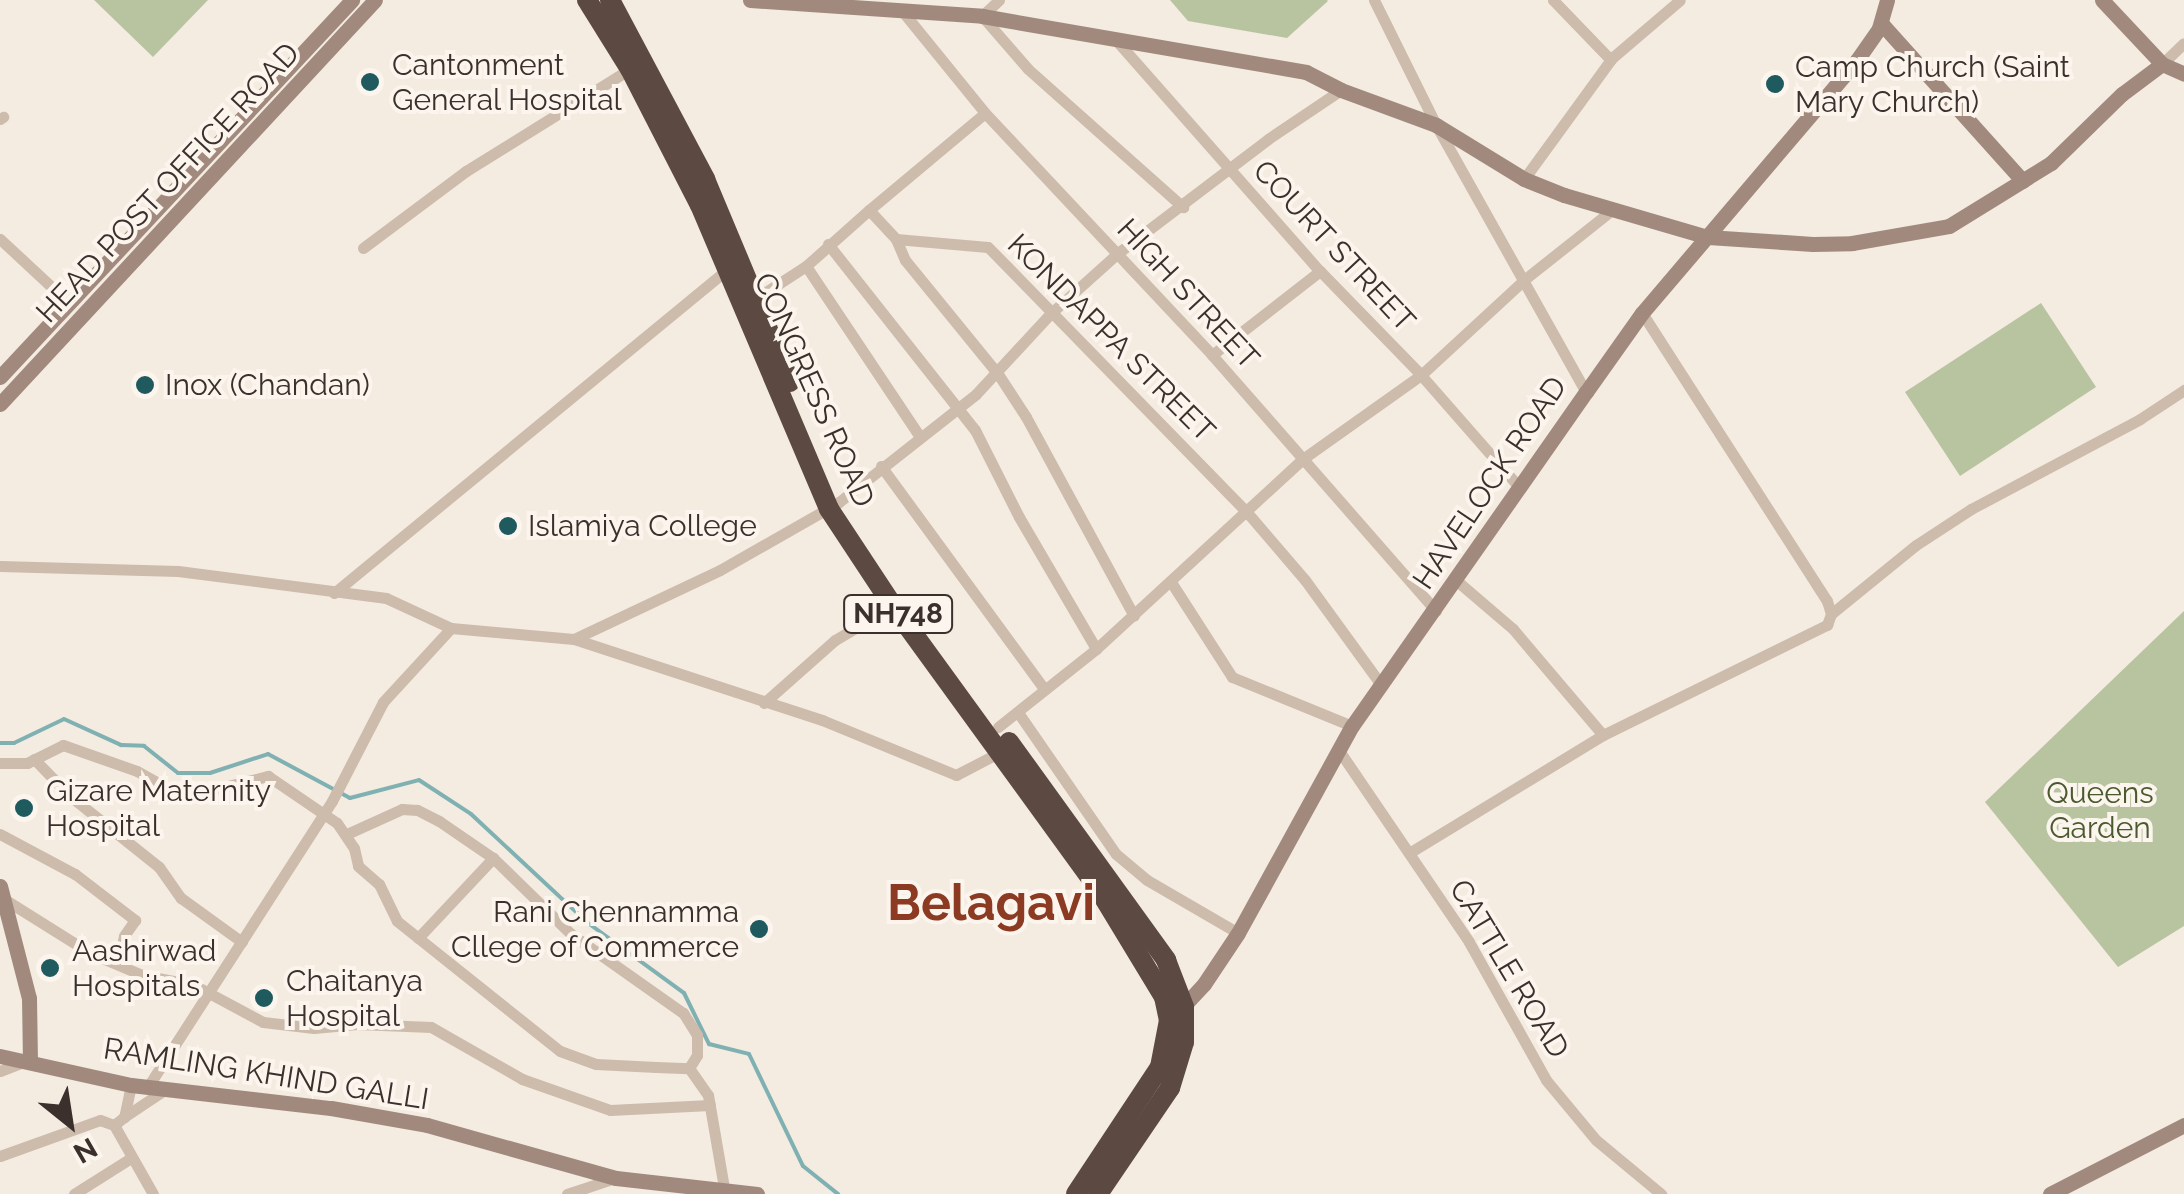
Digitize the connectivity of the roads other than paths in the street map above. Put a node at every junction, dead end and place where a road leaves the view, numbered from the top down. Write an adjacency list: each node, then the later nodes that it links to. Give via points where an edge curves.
1 (587, 0): 19 (highway, CONGRESS ROAD / NH748)
2 (610, 0): 36 (highway, CONGRESS ROAD / NH748, via 673,114)
3 (750, 0): 12 (main road)
4 (999, 0): 13 (street)
5 (1553, 0): 17 (street)
6 (1680, 0): 17 (street)
7 (1887, 0): 14 (main road, HAVELOCK ROAD)
8 (2102, 0): 18 (main road)
9 (351, 1): 11 (main road); 41 (main road, HEAD POST OFFICE ROAD)
10 (1381, 3): 23 (street)
11 (370, 6): 50 (main road, HEAD POST OFFICE ROAD)
12 (903, 12): 13 (main road); 22 (street, HIGH STREET)
13 (982, 16): 15 (main road); 27 (street, via 1028,69)
14 (1881, 23): 26 (main road); 30 (main road, HAVELOCK ROAD)
15 (1113, 36): 21 (main road, via 1306,72); 24 (street, COURT STREET)
16 (2184, 42): 18 (street)
17 (1611, 60): 25 (street)
18 (2162, 64): 20 (main road); 26 (main road)
19 (630, 69): 34 (street, via 466,171); 36 (highway, CONGRESS ROAD / NH748)
20 (2184, 74)
21 (1341, 90): 23 (main road); 24 (street)
22 (986, 113): 28 (street); 35 (street, HIGH STREET)
23 (1436, 125): 25 (main road); 39 (street)
24 (1230, 172): 27 (street); 38 (street, COURT STREET)
25 (1524, 179): 29 (main road)
26 (2023, 182): 30 (main road, via 1948,226 1885,238 1813,244)
27 (1183, 207): 35 (street)
28 (869, 210): 32 (street); 33 (street)
29 (1612, 210): 30 (main road); 39 (street)
30 (1708, 237): 42 (main road, HAVELOCK ROAD)
31 (0, 239): 41 (street)
32 (896, 239): 43 (street, KONDAPPA STREET, via 988,248); 45 (street, via 916,274)
33 (828, 244): 37 (street); 51 (street)
34 (363, 248)
35 (1118, 254): 43 (street); 44 (street, HIGH STREET)
36 (735, 264): 40 (highway, CONGRESS ROAD / NH748); 61 (street)
37 (806, 266): 40 (street); 52 (street)
38 (1320, 271): 44 (street); 46 (street, COURT STREET)
39 (1524, 279): 46 (street); 49 (street)
40 (750, 302): 56 (highway, CONGRESS ROAD / NH748)
41 (70, 304): 47 (main road, HEAD POST OFFICE ROAD)
42 (1642, 312): 49 (main road, HAVELOCK ROAD); 64 (street)
43 (1050, 314): 45 (street); 57 (street, KONDAPPA STREET)
44 (1212, 355): 53 (street, HIGH STREET)
45 (998, 374): 51 (street); 65 (street)
46 (1421, 374): 53 (street); 55 (street, COURT STREET)
47 (0, 377)
48 (2184, 390): 64 (street, via 1971,510)
49 (1586, 392): 55 (main road, HAVELOCK ROAD)
50 (0, 404)
51 (959, 406): 52 (street); 68 (street)
52 (920, 437): 54 (street)
53 (1304, 458): 57 (street); 63 (street, HIGH STREET)
54 (881, 466): 56 (street); 70 (street)
55 (1520, 488): 60 (main road, HAVELOCK ROAD)
56 (834, 505): 62 (highway, CONGRESS ROAD / NH748); 67 (street, via 720,570); 73 (highway, CONGRESS ROAD / NH748)
57 (1245, 510): 59 (street); 69 (street, KONDAPPA STREET)
58 (0, 566): 61 (street, via 178,571)
59 (1170, 582): 65 (street); 74 (street, via 1236,680)
60 (1457, 582): 63 (main road, HAVELOCK ROAD); 75 (street, via 1513,628)
61 (334, 593): 66 (street, via 386,598)
62 (893, 606): 71 (street, via 834,640); 76 (highway, CONGRESS ROAD / NH748)
63 (1436, 611): 69 (main road, HAVELOCK ROAD)
64 (1831, 614): 75 (street, via 1827,625)
65 (1134, 616): 68 (street)
66 (451, 628): 67 (street); 80 (street, via 382,702)
67 (574, 640): 71 (street)
68 (1096, 649): 70 (street)
69 (1382, 686): 74 (main road, HAVELOCK ROAD)
70 (1044, 690): 72 (street)
71 (764, 703): 76 (street, via 956,775)
72 (1019, 714): 73 (street); 86 (street, via 1116,854)
73 (998, 726): 76 (highway, CONGRESS ROAD / NH748)
74 (1352, 726): 77 (main road, HAVELOCK ROAD)
75 (1603, 735): 83 (street)
76 (1006, 749): 91 (highway, CONGRESS ROAD / NH748, via 1155,944 1177,983)
77 (1338, 749): 83 (street, CATTLE ROAD); 86 (main road, HAVELOCK ROAD)
78 (34, 758): 79 (street); 80 (street, via 63,745 137,771 183,798 268,776); 88 (street, via 159,867 181,898)
79 (0, 764)
80 (323, 814): 82 (street); 88 (street)
81 (0, 834): 89 (street, via 75,874 135,920)
82 (346, 834): 84 (street, via 417,810); 87 (street, via 358,866)
83 (1409, 854): 112 (street, CATTLE ROAD, via 1470,942 1546,1080 1596,1140)
84 (493, 858): 87 (street); 94 (street, via 571,934 683,1013 697,1035 698,1056)
85 (2, 893): 89 (street, via 90,953); 93 (main road, via 29,998)
86 (1238, 933): 91 (main road, HAVELOCK ROAD)
87 (418, 938): 94 (street, via 560,1051 596,1064)
88 (242, 942): 90 (street)
89 (118, 964): 90 (street)
90 (210, 993): 97 (street); 99 (street, via 263,1022 431,1028 522,1079 610,1110)
91 (1176, 1013): 110 (highway, via 1160,1067); 111 (highway, CONGRESS ROAD / NH748, via 1184,1042 1170,1088)
92 (0, 1056): 93 (main road, RAMLING KHIND GALLI)
93 (30, 1060): 95 (street); 96 (main road, RAMLING KHIND GALLI)
94 (689, 1068): 99 (street)
95 (0, 1071)
96 (131, 1085): 97 (main road, RAMLING KHIND GALLI); 100 (street)
97 (150, 1085): 98 (main road, RAMLING KHIND GALLI)
98 (169, 1087): 100 (street); 104 (main road, RAMLING KHIND GALLI, via 427,1126)
99 (710, 1105): 105 (street)
100 (119, 1121): 102 (street, via 100,1120); 103 (street)
101 (2184, 1126): 113 (main road)
102 (0, 1156)
103 (131, 1158): 106 (street); 107 (street)
104 (616, 1178): 105 (main road, RAMLING KHIND GALLI); 108 (street)
105 (724, 1188): 109 (main road, RAMLING KHIND GALLI)
106 (74, 1194)
107 (152, 1194)
108 (567, 1194)
109 (757, 1194)
110 (1076, 1194)
111 (1098, 1194)
112 (1662, 1194)
113 (2050, 1194)

